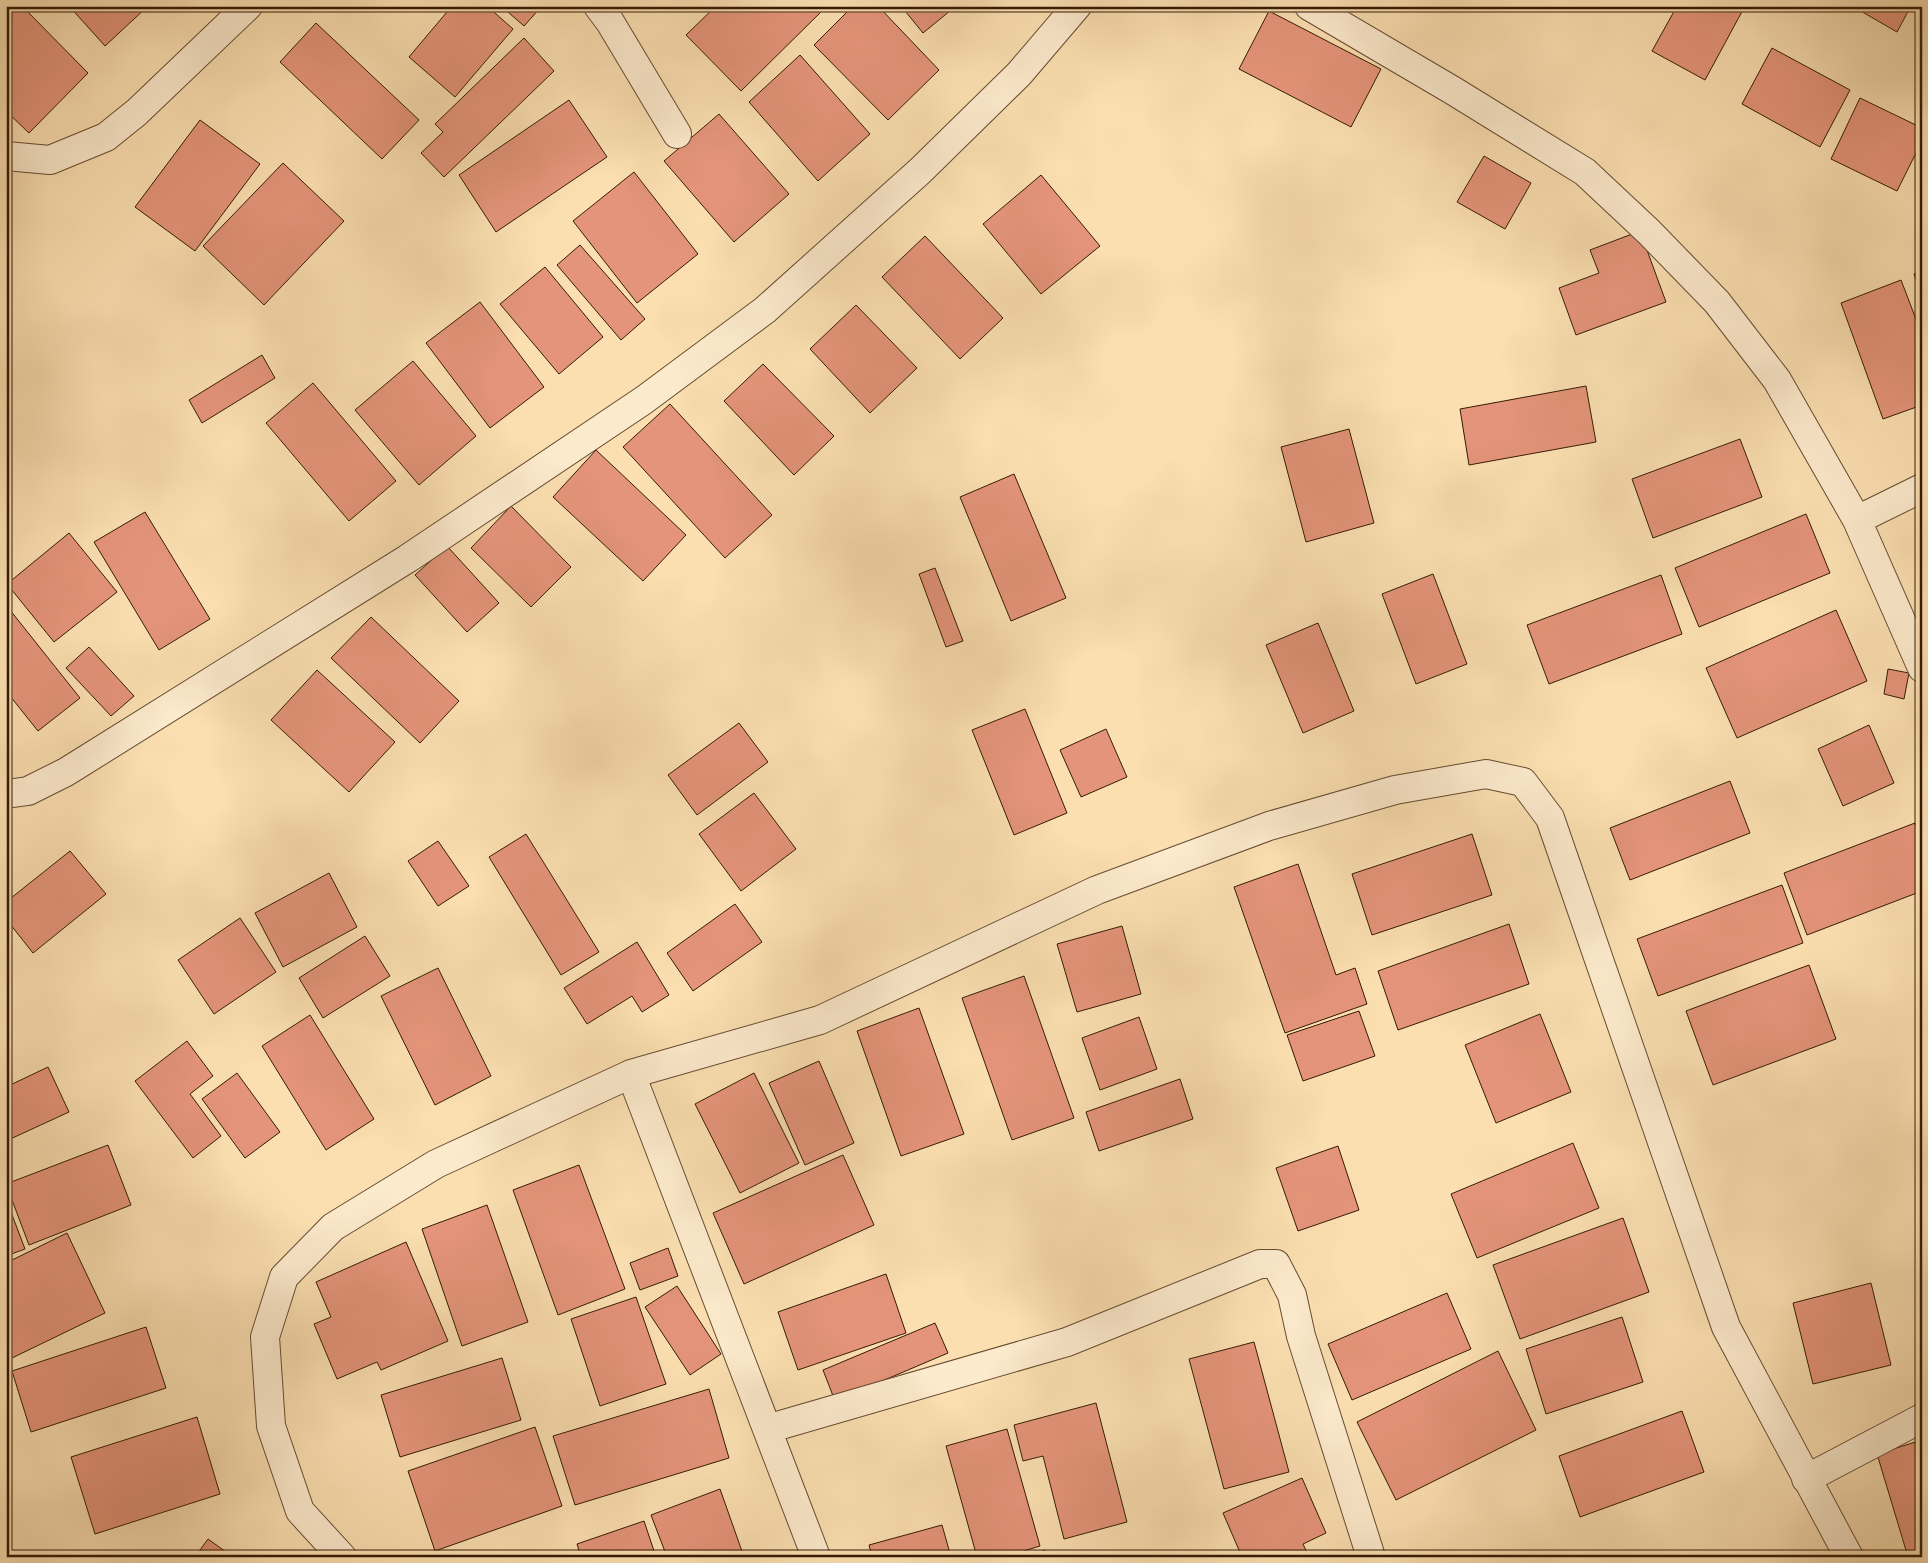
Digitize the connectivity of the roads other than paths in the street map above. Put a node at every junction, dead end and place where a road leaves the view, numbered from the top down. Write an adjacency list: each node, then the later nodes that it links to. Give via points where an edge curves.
1 (248, 6): 6 (street, via 137,112 106,137 50,160)
2 (598, 6): 5 (street)
3 (1077, 6): 10 (street, via 1019,74 920,171 766,310 644,400 407,559 66,772 28,791)
4 (1309, 6): 8 (street, via 1585,172 1649,232 1716,302 1777,380)
5 (678, 134)
6 (6, 156)
7 (1922, 488): 8 (street)
8 (1857, 520): 9 (street)
9 (1922, 668)
10 (6, 794)
11 (631, 1074): 13 (street); 14 (street, via 820,1020 1097,890 1269,826 1404,788 1486,774 1523,782 1550,818 1726,1327); 15 (street, via 436,1164 333,1227 284,1277 266,1337 271,1426 300,1510)
12 (1922, 1418): 14 (street)
13 (767, 1429): 16 (street); 17 (street, via 1067,1342 1260,1264 1276,1264 1292,1295 1301,1336)
14 (1806, 1479): 18 (street)
15 (342, 1557)
16 (816, 1557)
17 (1371, 1557)
18 (1849, 1557)

